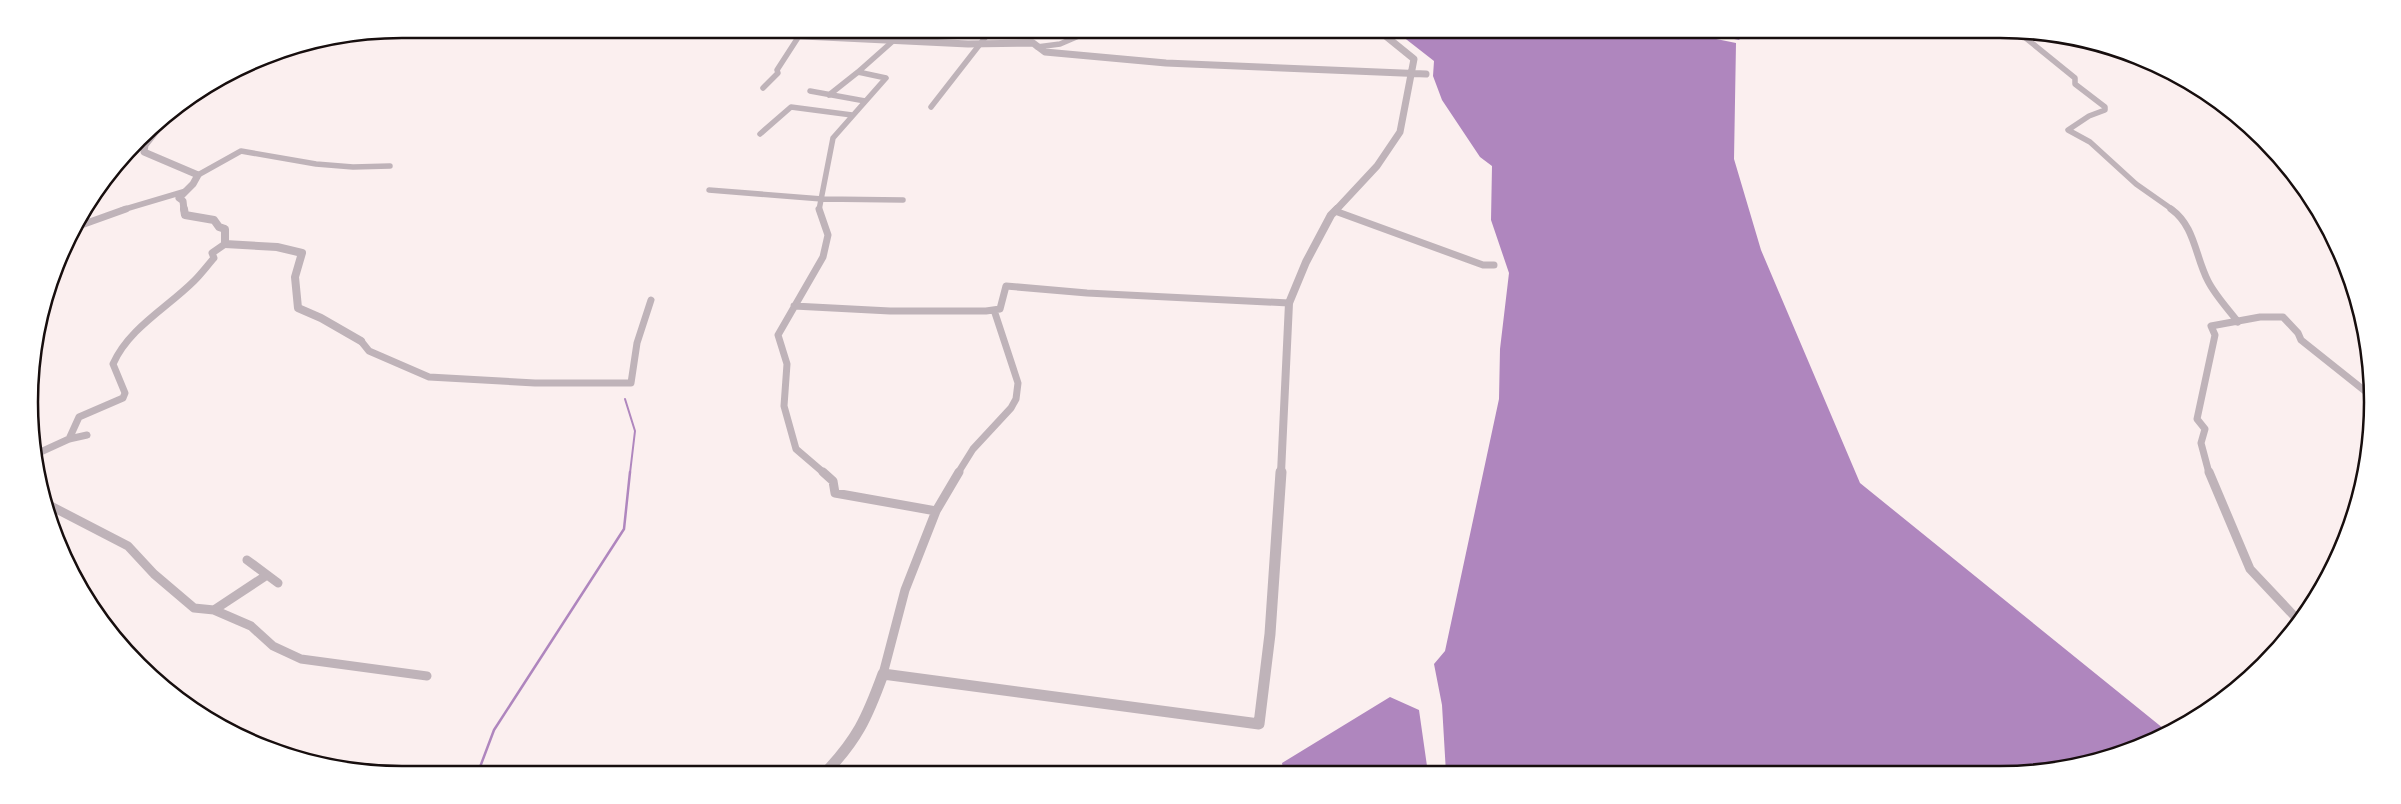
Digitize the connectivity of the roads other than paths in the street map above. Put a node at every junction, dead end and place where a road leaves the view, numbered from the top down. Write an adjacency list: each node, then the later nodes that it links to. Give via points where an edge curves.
1 (798, 38): 13 (street, via 778,73)
2 (837, 38): 7 (street)
3 (985, 38): 8 (street)
4 (1074, 38): 9 (street, via 1060,44)
5 (1388, 38): 11 (street, via 1414,58)
6 (2026, 38): 35 (street, via 2105,107 2105,110 2068,130 2090,142 2136,184 2181,216 2189,228 2208,281)
7 (893, 41): 8 (street); 10 (street)
8 (982, 44): 9 (street, via 1032,43); 17 (street)
9 (1037, 47): 11 (street, via 1045,52 1166,63)
10 (858, 72): 15 (street); 16 (street, via 886,78)
11 (1411, 73): 12 (street); 27 (street, via 1400,132 1377,166)
12 (1426, 74)
13 (763, 88)
14 (810, 91): 15 (street)
15 (829, 95): 16 (street)
16 (864, 101): 18 (street)
17 (931, 107)
18 (852, 115): 19 (street, via 791,107); 25 (street, via 832,138)
19 (760, 134)
20 (147, 141): 22 (street, via 144,152)
21 (390, 166): 22 (street, via 358,168 288,162 241,151)
22 (198, 175): 24 (street)
23 (709, 190): 25 (street)
24 (186, 191): 28 (street); 29 (street, via 179,198 185,215 214,220 225,229)
25 (822, 199): 26 (street); 33 (street, via 819,210 828,235 823,257)
26 (903, 200)
27 (1335, 211): 30 (street, via 1476,262); 32 (street, via 1306,262)
28 (84, 223)
29 (224, 244): 36 (street, via 277,247 302,253 295,277 298,308 310,310); 39 (street, via 212,253 214,258 192,282 152,316 117,355 113,364 124,392 123,398 79,418)
30 (1494, 265)
31 (651, 300): 36 (street, via 637,343 631,382 535,383 429,377 369,351)
32 (1290, 303): 34 (street, via 1006,286 1000,309); 48 (street, via 1270,634 1259,724)
33 (794, 306): 34 (street, via 890,312); 42 (street, via 778,335 787,364 784,406 796,449 833,481 835,493)
34 (994, 310): 42 (street, via 1018,383 1016,399 973,450)
35 (2238, 322): 37 (street, via 2260,317 2283,317 2298,332 2301,340); 47 (street, via 2211,326 2215,335 2197,420 2205,429 2201,443 2210,478 2250,569)
36 (361, 341)
37 (2363, 389)
38 (87, 435): 39 (street)
39 (69, 439): 40 (street)
40 (41, 452)
41 (53, 507): 46 (street, via 128,546 154,574 194,608)
42 (936, 511): 48 (street, via 905,590)
43 (247, 560): 44 (street)
44 (267, 575): 45 (street); 46 (street)
45 (278, 583)
46 (214, 610): 49 (street, via 251,626 273,646 301,659)
47 (2294, 616)
48 (882, 674): 50 (street, via 868,716 845,752)
49 (428, 676)
50 (832, 766)

